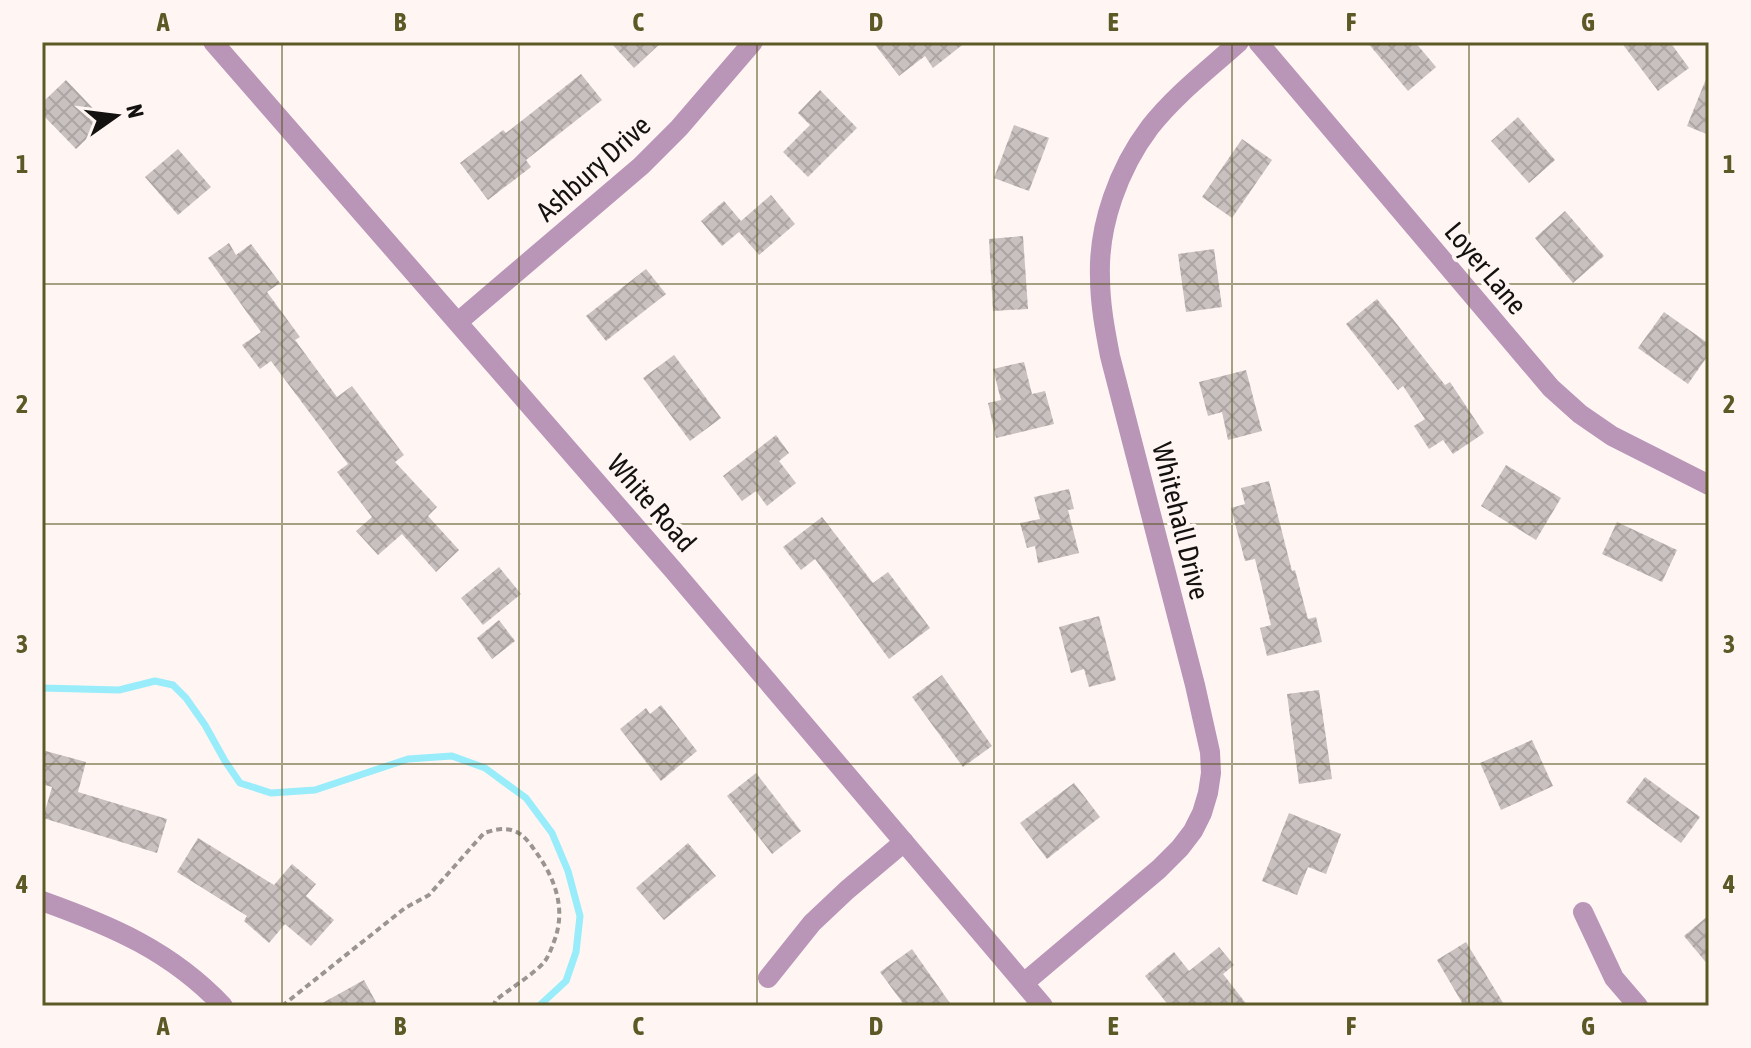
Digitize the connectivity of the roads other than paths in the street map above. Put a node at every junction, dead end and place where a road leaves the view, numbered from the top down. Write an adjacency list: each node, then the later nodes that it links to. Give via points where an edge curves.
1 (213, 42): 5 (street, White Road)
2 (753, 42): 5 (street, Ashbury Drive, via 641,166)
3 (1239, 42): 11 (street, Whitehall Drive, via 1151,126 1126,165 1103,236 1099,274 1110,356 1210,752 1208,793 1180,848)
4 (1258, 42): 6 (street, Loyer Lane, via 1551,388 1612,436)
5 (458, 322): 7 (street, White Road)
6 (1709, 485)
7 (904, 842): 10 (street, via 812,923); 11 (street, White Road)
8 (42, 901): 12 (street, via 135,939 167,958)
9 (1583, 912): 14 (street, via 1614,978)
10 (768, 978)
11 (1024, 983): 13 (street, White Road)
12 (223, 1006)
13 (1043, 1006)
14 (1638, 1006)

